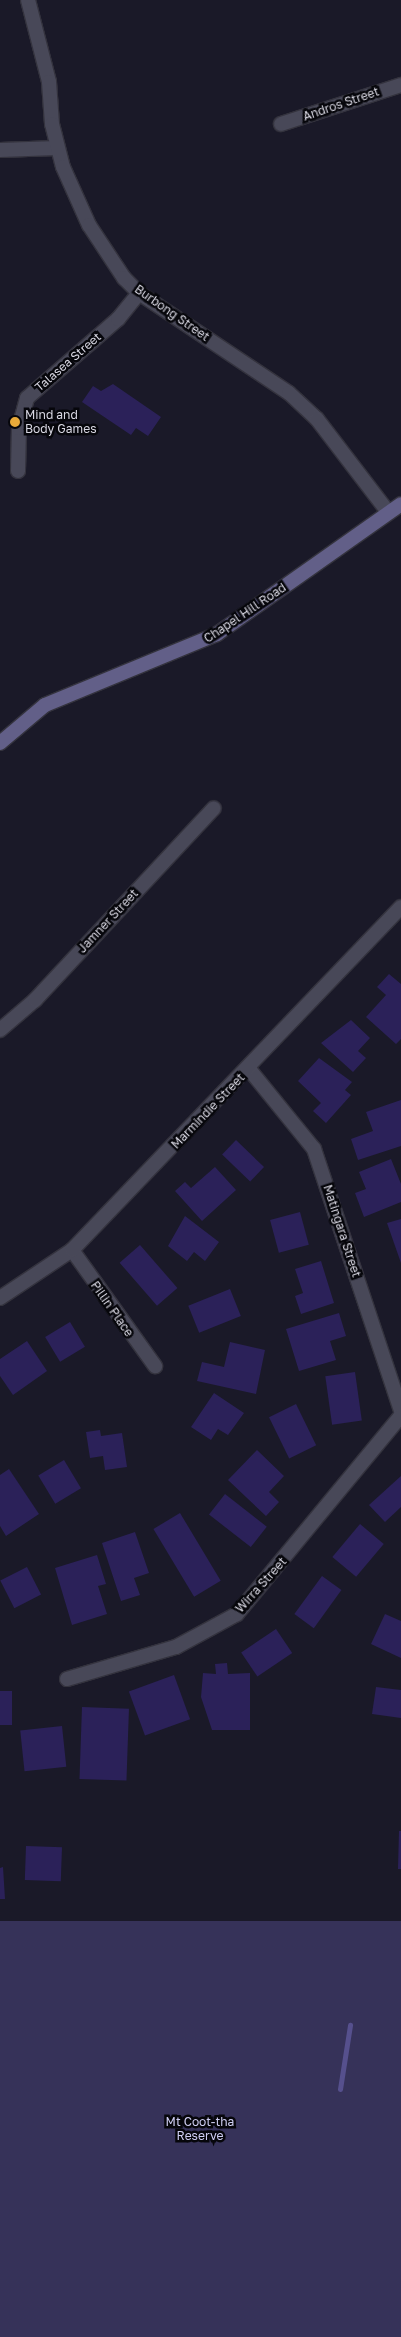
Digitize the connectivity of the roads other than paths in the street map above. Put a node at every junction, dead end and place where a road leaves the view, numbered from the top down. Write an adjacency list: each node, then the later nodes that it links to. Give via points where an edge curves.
1 (28, 0): 4 (street, Burbong Street, via 49,82)
2 (401, 85): 3 (street, Andros Street)
3 (281, 124)
4 (57, 148): 5 (street); 6 (street, Burbong Street, via 89,225)
5 (0, 150)
6 (139, 293): 7 (street, Talasea Street, via 118,318 27,398 19,428); 9 (street, Burbong Street, via 289,393 317,419)
7 (18, 471)
8 (401, 504): 9 (main road, Chapel Hill Road)
9 (388, 512): 10 (main road, Chapel Hill Road, via 217,634 191,648 45,705)
10 (0, 743)
11 (214, 808): 13 (street, Jamner Street, via 35,1000)
12 (401, 907): 14 (street, Marmindie Street)
13 (0, 1030)
14 (249, 1069): 15 (street, Marmindie Street); 18 (street, Matingara Street, via 314,1149)
15 (72, 1250): 16 (street, Marmindie Street); 17 (street, Pillin Place)
16 (0, 1298)
17 (155, 1366)
18 (401, 1412)
19 (401, 1416): 20 (street, Wirra Street, via 237,1614 176,1647)
20 (67, 1679)

